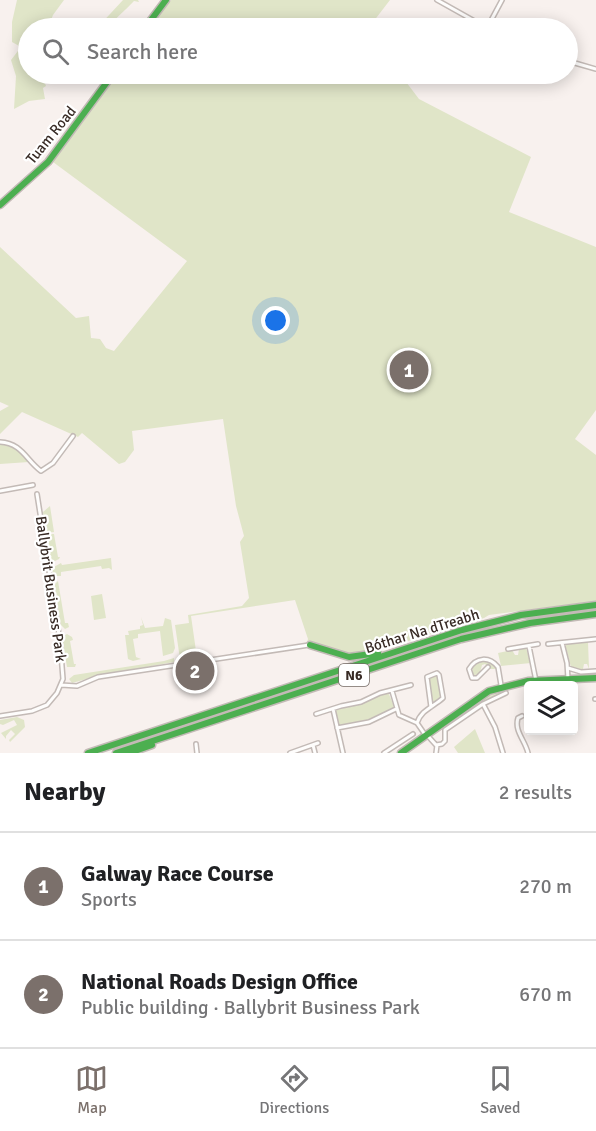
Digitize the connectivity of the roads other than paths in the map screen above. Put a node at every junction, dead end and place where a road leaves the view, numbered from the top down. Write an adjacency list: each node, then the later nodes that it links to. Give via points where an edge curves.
1 (166, 0): 4 (main road)
2 (437, 0): 5 (street)
3 (502, 0): 6 (street)
4 (152, 18)
5 (469, 18)
6 (492, 18)
7 (578, 64): 8 (street)
8 (596, 69)
9 (106, 84): 10 (main road, Tuam Road, via 48,162)
10 (0, 205)
11 (73, 436): 12 (street, via 53,463 41,471 13,443)
12 (0, 442)
13 (33, 485): 14 (street)
14 (0, 491)
15 (37, 494): 37 (street, Ballybrit Business Park, via 61,652)
16 (596, 605): 25 (main road, Bóthar Na dTreabh / N6, via 503,620)
17 (596, 614): 51 (main road, Bóthar Na dTreabh / N6, via 474,636)
18 (596, 639): 19 (street)
19 (562, 643): 21 (street); 30 (street)
20 (538, 644): 23 (street)
21 (548, 644)
22 (310, 645): 25 (main road, via 352,659); 37 (street, via 98,677 77,686)
23 (529, 646): 24 (street); 35 (street)
24 (515, 648): 26 (street); 27 (street)
25 (400, 650): 58 (main road, Bóthar Na dTreabh / N6)
26 (508, 650)
27 (516, 655)
28 (586, 665): 31 (street)
29 (488, 667): 39 (street, via 476,678 471,677 472,664 480,659 489,660 499,668)
30 (568, 668): 31 (street); 34 (street)
31 (586, 671): 32 (street)
32 (596, 671)
33 (596, 678): 34 (main road)
34 (568, 680): 35 (main road)
35 (536, 681)
36 (524, 682): 39 (main road)
37 (61, 685): 48 (street, via 51,701 40,709)
38 (411, 685): 40 (street)
39 (501, 685): 53 (main road)
40 (392, 690): 44 (street); 45 (street)
41 (506, 693): 42 (street)
42 (483, 704): 57 (street, via 445,730 444,743); 68 (street)
43 (431, 707): 43 (street, via 443,697 437,673 427,678); 49 (street)
44 (333, 709): 46 (street); 50 (street)
45 (396, 709): 49 (street, via 402,718); 50 (street, via 367,722)
46 (316, 714)
47 (522, 716): 69 (street, via 516,722)
48 (0, 717)
49 (417, 723): 53 (street)
50 (337, 728): 64 (street)
51 (189, 729): 59 (main road, Bóthar Na dTreabh / N6); 60 (main road, N6)
52 (413, 734): 65 (street)
53 (426, 735): 57 (street); 66 (main road)
54 (318, 743): 56 (street)
55 (196, 744): 61 (street)
56 (313, 745): 62 (street); 63 (street)
57 (437, 745): 67 (street)
58 (88, 753)
59 (116, 753)
60 (129, 753)
61 (197, 753)
62 (290, 753)
63 (315, 753)
64 (343, 753)
65 (384, 753)
66 (401, 753)
67 (436, 753)
68 (503, 753)
69 (528, 753)

